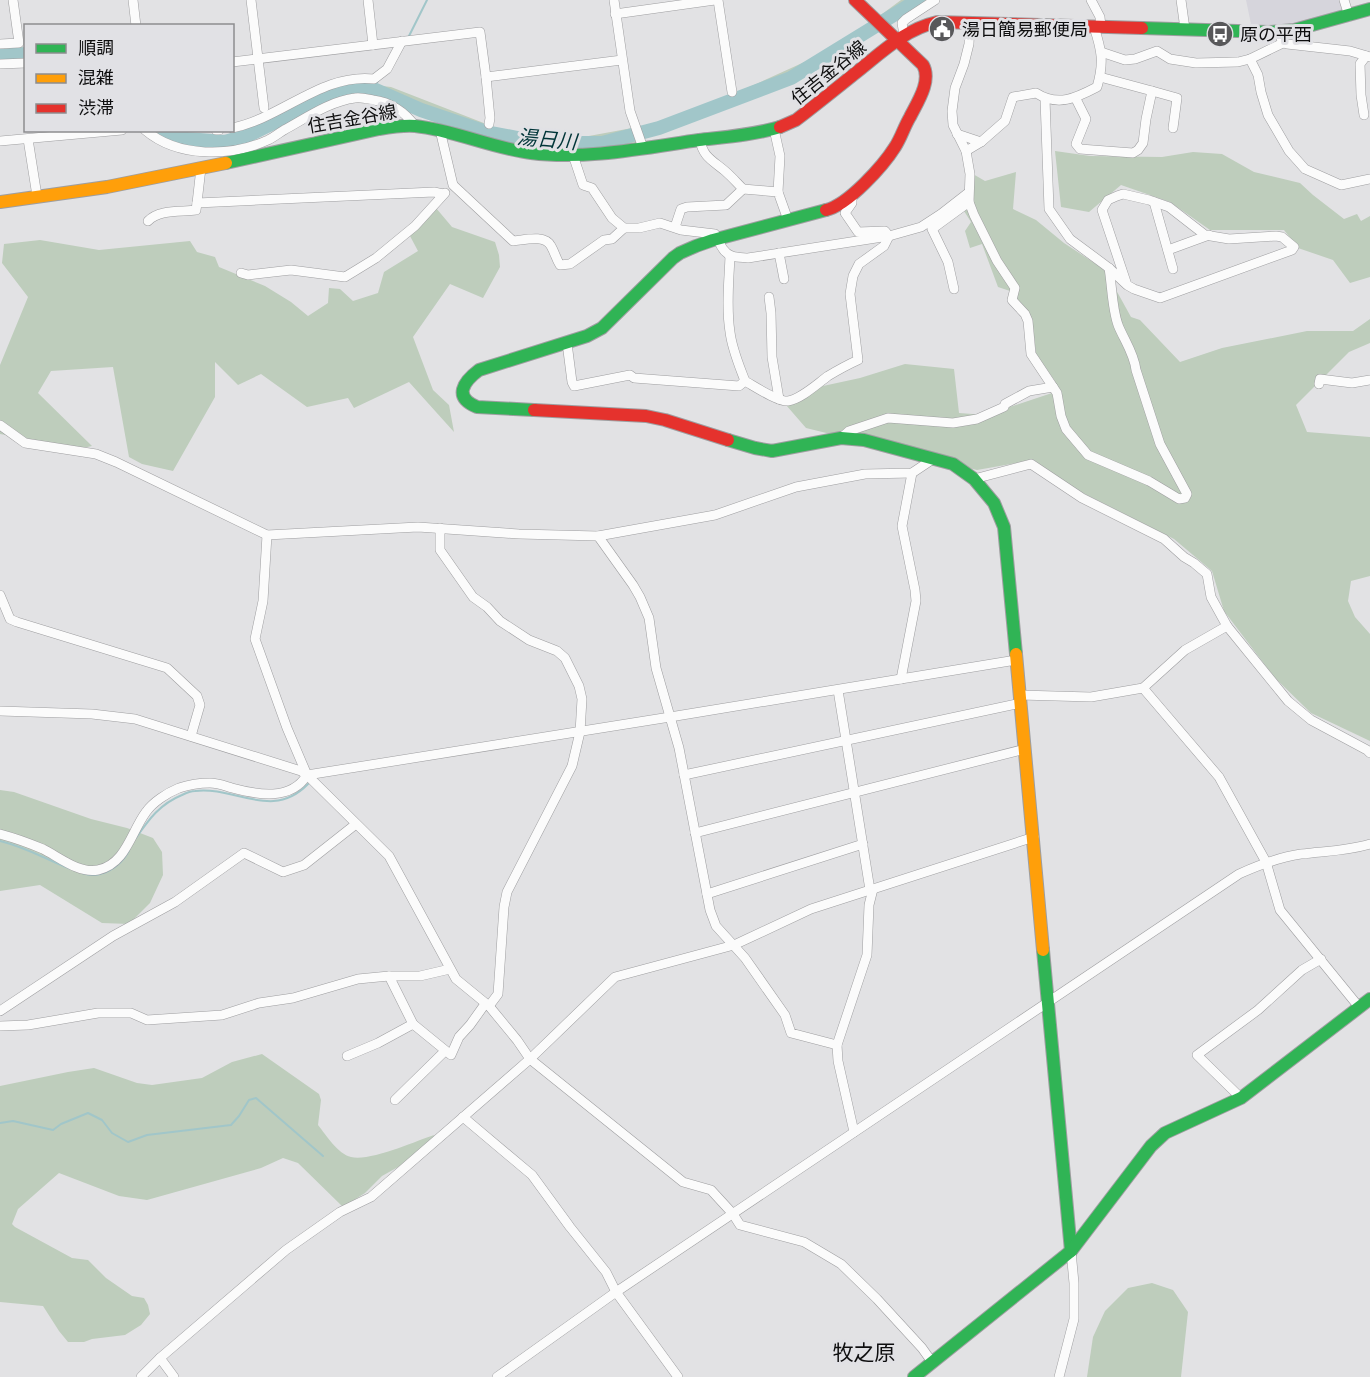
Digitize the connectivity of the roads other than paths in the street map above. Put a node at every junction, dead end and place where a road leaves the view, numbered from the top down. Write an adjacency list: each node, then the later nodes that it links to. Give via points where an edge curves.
1 (13, 0): 22 (street)
2 (133, 0): 16 (street)
3 (251, 0): 27 (street)
4 (368, 0): 24 (street)
5 (614, 0): 13 (street)
6 (716, 0): 13 (street); 36 (street)
7 (855, 0): 19 (street, 住吉金谷線, via 884,28)
8 (935, 0): 19 (street, via 902,23)
9 (1091, 0): 17 (street, via 1100,17)
10 (1181, 0): 18 (street)
11 (1344, 0): 14 (street)
12 (1370, 9): 14 (street, 住吉金谷線)
13 (615, 14): 29 (street)
14 (1349, 16): 20 (street, 住吉金谷線)
15 (970, 23): 17 (street, 住吉金谷線); 19 (street, 住吉金谷線, via 937,22); 49 (street, via 969,44 952,111)
16 (136, 24)
17 (1097, 27): 18 (street, 住吉金谷線); 25 (street)
18 (1185, 29): 20 (street, 住吉金谷線)
19 (900, 37): 45 (street, 住吉金谷線, via 796,120); 63 (street, via 926,70 921,94 895,147)
20 (1280, 37): 26 (street); 28 (street)
21 (405, 40): 24 (street); 34 (street, via 480,32); 43 (street, via 387,69 374,79 342,80)
22 (22, 43): 23 (street)
23 (0, 44)
24 (373, 45): 27 (street)
25 (1101, 52): 28 (street, via 1125,60 1157,51 1170,59 1196,63); 33 (street)
26 (1368, 57): 40 (street, via 1360,64)
27 (258, 59): 30 (street); 39 (street)
28 (1250, 59): 58 (street, via 1268,115 1289,151 1305,169 1341,185)
29 (622, 60): 34 (street); 54 (street, via 630,111)
30 (234, 62)
31 (24, 63): 32 (street)
32 (0, 64)
33 (1100, 76): 35 (street); 38 (street, via 1097,87)
34 (486, 77): 41 (street)
35 (1152, 91): 38 (street, via 1143,143 1133,153 1080,149 1076,144 1086,119); 44 (street, via 1177,98)
36 (732, 92)
37 (1045, 99): 38 (street); 53 (street, via 1036,93 1012,97 1005,121); 79 (street, via 1049,209 1070,239)
38 (1076, 99)
39 (264, 108)
40 (1364, 115)
41 (489, 124)
42 (415, 126): 46 (street, 住吉金谷線); 48 (street, via 409,117 385,102 357,97 329,105 269,140 224,152 181,148); 57 (street, 住吉金谷線, via 379,129)
43 (234, 128)
44 (1173, 128)
45 (774, 129): 51 (street, 住吉金谷線); 61 (street, via 780,156)
46 (440, 130): 56 (street, 住吉金谷線, via 518,151); 59 (street)
47 (101, 132): 50 (street)
48 (147, 132)
49 (957, 134): 53 (street); 55 (street)
50 (28, 139): 52 (street); 64 (street)
51 (700, 140): 54 (street, 住吉金谷線); 60 (street, via 708,158)
52 (0, 141)
53 (981, 142): 55 (street)
54 (642, 144): 56 (street, 住吉金谷線)
55 (966, 152): 65 (street)
56 (573, 155): 71 (street, via 583,185 592,188 612,218)
57 (201, 168): 64 (street, 住吉金谷線); 68 (street)
58 (1370, 179)
59 (453, 185): 62 (street); 71 (street, via 513,241 545,240 560,265 570,264)
60 (743, 189): 61 (street); 72 (street, via 726,205 681,209)
61 (778, 192): 69 (street)
62 (443, 194): 68 (street); 81 (street, via 415,226 345,278 291,270)
63 (852, 194): 69 (street, via 831,209); 73 (street, via 852,203 845,213 858,232 885,231)
64 (37, 196): 66 (street, 住吉金谷線)
65 (969, 197): 73 (street, via 921,227); 84 (street, via 932,230 948,262); 90 (street, via 997,261 1015,288 1012,300 1028,321 1031,354)
66 (0, 202)
67 (1154, 202): 74 (street, via 1169,207); 76 (street); 83 (street, via 1124,194 1108,200 1101,210)
68 (197, 203): 70 (street, via 196,210 159,213)
69 (788, 220): 75 (street)
70 (148, 221)
71 (624, 228): 72 (street, via 660,223)
72 (675, 228): 75 (street, via 715,234)
73 (889, 236): 77 (street); 91 (street, via 884,246 859,264 854,276 850,294 858,360 803,395 787,402)
74 (1209, 236): 76 (street); 83 (street, via 1276,236 1294,247 1160,298)
75 (719, 239): 78 (street); 86 (street, via 681,252 602,328)
76 (1168, 250): 80 (street)
77 (779, 253): 78 (street, via 748,258); 82 (street)
78 (730, 256): 88 (street, via 730,332)
79 (1109, 268): 83 (street); 90 (street, via 1118,325 1135,359 1160,444 1185,498 1179,499 1088,454 1066,429)
80 (1173, 269)
81 (241, 273)
82 (784, 279)
83 (1127, 285)
84 (954, 289)
85 (769, 297): 91 (street, via 772,357)
86 (567, 343): 88 (street, via 574,386 630,375 739,386); 93 (street, via 479,370 468,377 462,389 464,396 477,407 646,416 772,451)
87 (1370, 380): 89 (street, via 1320,380)
88 (745, 381): 91 (street)
89 (1318, 384)
90 (1053, 387): 93 (street, via 1029,391 977,419 952,423 888,418 849,430)
91 (780, 399)
92 (0, 425): 98 (street, via 25,443 96,454 116,462)
93 (841, 438): 94 (street, via 864,440)
94 (933, 459): 95 (street); 96 (street, via 953,464)
95 (912, 473): 99 (street, via 865,474 796,487 715,515); 103 (street, via 902,526 916,602)
96 (974, 479): 101 (street, via 1031,464 1082,498 1164,539 1207,574 1210,597); 102 (street, via 994,503 1004,527)
97 (440, 528): 98 (street); 99 (street); 109 (street, via 440,550 473,597 500,621 565,658 582,699)
98 (267, 536): 114 (street, via 263,601 255,639)
99 (598, 536): 108 (street, via 633,585 649,618 656,668)
100 (0, 595): 110 (street, via 10,619 166,668 197,696 200,705)
101 (1227, 626): 104 (street, via 1185,650); 113 (street, via 1288,701 1311,720)
102 (1016, 660): 103 (street); 106 (street)
103 (902, 679): 105 (street)
104 (1143, 688): 106 (street, via 1090,697); 123 (street, via 1219,777)
105 (838, 690): 108 (street); 111 (street)
106 (1021, 699): 111 (street); 112 (street)
107 (0, 711): 110 (street, via 135,719)
108 (670, 717): 109 (street); 115 (street)
109 (580, 732): 114 (street); 132 (street, via 572,766 507,892 498,994)
110 (191, 736): 114 (street)
111 (846, 740): 115 (street); 116 (street)
112 (1025, 749): 116 (street); 120 (street)
113 (1370, 753)
114 (307, 775): 117 (street); 119 (street, via 290,791 268,794 212,783 180,788 146,811 114,863 97,870 83,869)
115 (684, 775): 118 (street)
116 (855, 792): 118 (street); 121 (street)
117 (356, 824): 128 (street, via 389,856); 134 (street, via 304,865 284,872 244,853 175,902 113,936)
118 (695, 833): 125 (street)
119 (0, 834)
120 (1034, 837): 124 (street); 131 (street)
121 (863, 844): 124 (street); 125 (street)
122 (1370, 844): 123 (street)
123 (1266, 862): 127 (street, via 1280,910); 131 (street, via 1239,874)
124 (871, 889): 126 (street, via 811,909); 137 (street, via 867,955)
125 (706, 894): 126 (street, via 716,926)
126 (734, 945): 137 (street, via 785,1015 791,1033); 140 (street, via 615,977)
127 (1321, 959): 133 (street); 141 (street, via 1197,1055)
128 (450, 969): 129 (street, via 420,976); 132 (street)
129 (389, 976): 135 (street); 136 (street, via 358,979 222,1015 147,1020 131,1013 98,1013)
130 (1370, 999): 133 (street)
131 (1049, 1001): 144 (street); 146 (street)
132 (487, 1005): 138 (street, via 459,1037 451,1055); 140 (street)
133 (1359, 1007): 141 (street)
134 (0, 1011)
135 (413, 1024): 138 (street); 139 (street)
136 (0, 1026)
137 (837, 1045): 144 (street)
138 (446, 1051): 142 (street)
139 (347, 1056)
140 (530, 1059): 143 (street); 145 (street, via 683,1182 711,1190)
141 (1241, 1098): 146 (street, via 1166,1133 1151,1146)
142 (396, 1100)
143 (463, 1118): 147 (street, via 532,1175 606,1272); 148 (street, via 371,1197 340,1212 286,1250)
144 (854, 1132): 145 (street)
145 (732, 1214): 147 (street); 149 (street, via 740,1225 804,1242 841,1264 922,1348)
146 (1071, 1251): 149 (street); 155 (street, via 1074,1319)
147 (616, 1292): 152 (street); 153 (street)
148 (160, 1358): 150 (street); 151 (street)
149 (930, 1369): 154 (street)
150 (141, 1377)
151 (174, 1377)
152 (497, 1377)
153 (678, 1377)
154 (914, 1377)
155 (1059, 1377)

